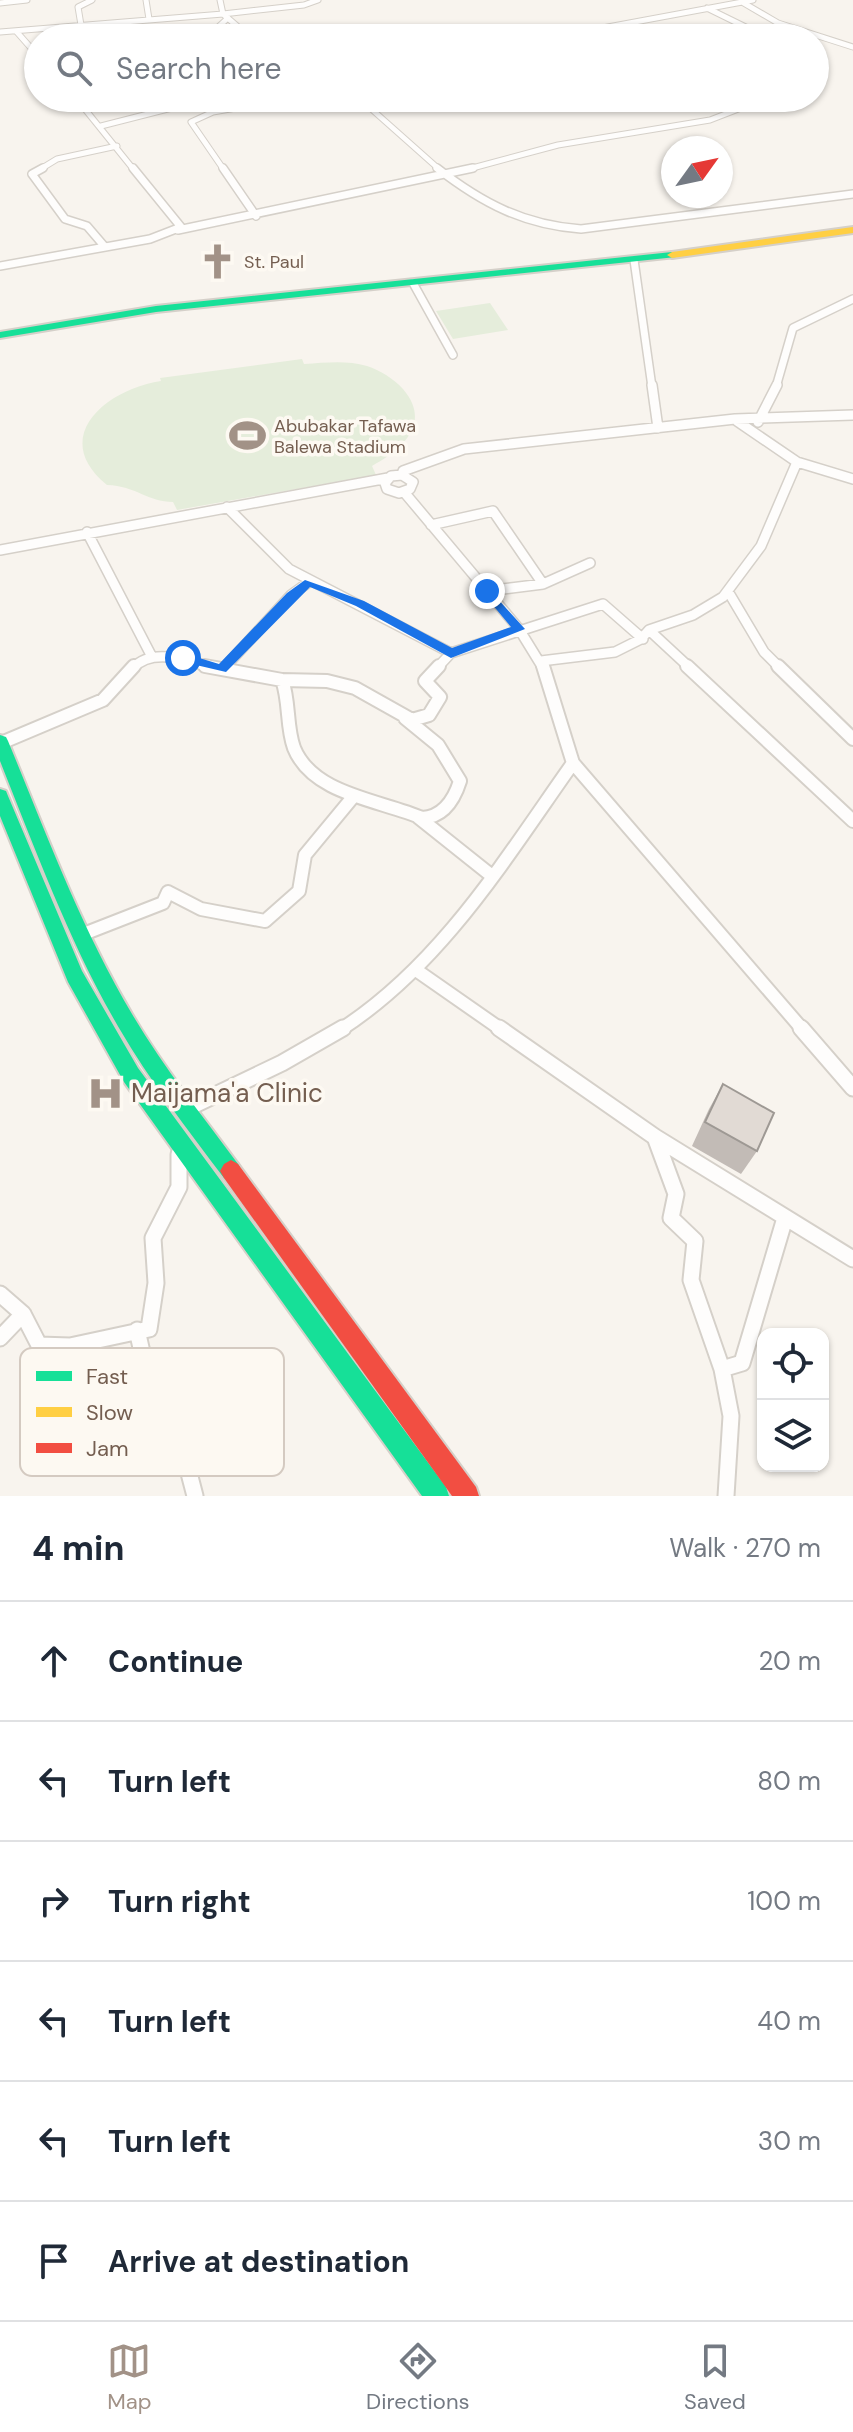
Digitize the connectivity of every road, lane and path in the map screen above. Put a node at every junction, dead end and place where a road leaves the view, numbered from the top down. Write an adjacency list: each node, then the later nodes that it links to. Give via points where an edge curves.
1 (27, 0): 8 (street)
2 (92, 0): 12 (street, via 78,7)
3 (146, 0): 11 (street)
4 (220, 0): 10 (street)
5 (318, 0): 10 (street)
6 (753, 0): 7 (street)
7 (743, 1): 9 (street); 18 (street)
8 (0, 3)
9 (707, 8): 16 (street); 17 (street)
10 (226, 16): 11 (street); 14 (street); 15 (street)
11 (149, 19): 13 (street)
12 (81, 24)
13 (92, 24)
14 (219, 24)
15 (235, 24)
16 (623, 24)
17 (740, 24)
18 (787, 24)
19 (24, 30): 20 (street)
20 (16, 31): 21 (street); 23 (street)
21 (0, 32)
22 (829, 39): 24 (street)
23 (24, 40)
24 (853, 47)
25 (88, 112): 30 (street)
26 (156, 112): 30 (street)
27 (213, 112): 34 (street, via 191,122)
28 (375, 112): 32 (street)
29 (731, 112): 32 (street, via 558,145)
30 (101, 126): 31 (street)
31 (117, 146): 36 (street, via 177,220); 37 (street, via 57,159 32,174 65,219 87,226)
32 (445, 175): 33 (street, via 523,223 557,230); 34 (street)
33 (853, 194)
34 (256, 216): 36 (street)
35 (853, 227): 38 (main road)
36 (178, 230): 37 (street)
37 (105, 247): 39 (street)
38 (633, 256): 40 (main road); 42 (main road, via 152,300); 48 (street)
39 (0, 266)
40 (413, 283): 43 (main road, via 156,309); 44 (street)
41 (853, 299): 47 (street, via 793,328 777,386)
42 (0, 325)
43 (0, 335)
44 (453, 355)
45 (853, 415): 47 (street, via 808,414)
46 (735, 419): 47 (street); 48 (street); 49 (street)
47 (758, 422)
48 (658, 428): 52 (street, via 464,449 418,466 407,474)
49 (797, 462): 50 (street); 61 (street, via 766,536)
50 (853, 479)
51 (387, 483): 52 (street); 52 (street); 53 (street)
52 (408, 483): 54 (street, via 415,507)
53 (227, 507): 55 (street); 58 (street, via 275,559)
54 (431, 525): 59 (street, via 493,511); 60 (street)
55 (87, 532): 56 (street); 65 (street)
56 (0, 550)
57 (590, 563): 59 (street)
58 (309, 582): 64 (street, via 360,603); 67 (street)
59 (543, 584): 60 (street)
60 (487, 591): 62 (street)
61 (729, 593): 63 (street, via 709,608); 70 (street, via 764,652)
62 (519, 629): 63 (street, via 603,604); 64 (street); 66 (street)
63 (646, 634): 66 (street, via 594,658); 76 (street)
64 (451, 653): 69 (street, via 425,681 440,697 429,715 412,720)
65 (152, 657): 67 (street); 71 (street, via 138,662 103,700)
66 (541, 661): 72 (street)
67 (225, 667): 68 (street)
68 (282, 680): 69 (street, via 319,680 355,688); 73 (street, via 291,700 296,752 307,766)
69 (396, 710): 75 (street, via 438,745 460,781 456,797 438,813 424,818)
70 (853, 739)
71 (0, 742): 78 (main road)
72 (573, 763): 77 (street); 80 (street)
73 (353, 797): 75 (street); 78 (street, via 305,855 299,891 265,921 201,909 168,892 163,903)
74 (2, 806): 82 (main road, via 98,1022)
75 (411, 812): 77 (street)
76 (853, 821)
77 (492, 876): 79 (street)
78 (81, 935): 81 (main road, via 115,1006)
79 (416, 970): 81 (street, via 372,1008 294,1058); 83 (street)
80 (853, 1088)
81 (186, 1109): 95 (main road)
82 (170, 1128): 88 (street, via 183,1164 176,1199 153,1238 157,1257 149,1329); 94 (main road)
83 (655, 1137): 84 (street); 91 (street, via 676,1194 671,1218 695,1241 691,1280)
84 (785, 1218): 85 (street); 91 (street, via 742,1363)
85 (853, 1259)
86 (0, 1294): 87 (street)
87 (23, 1314): 88 (street, via 39,1345 70,1346); 89 (street)
88 (137, 1330): 90 (street)
89 (0, 1338)
90 (141, 1348)
91 (722, 1369): 96 (street, via 731,1416)
92 (190, 1476): 93 (street)
93 (195, 1496)
94 (437, 1496)
95 (467, 1496)
96 (726, 1496)

